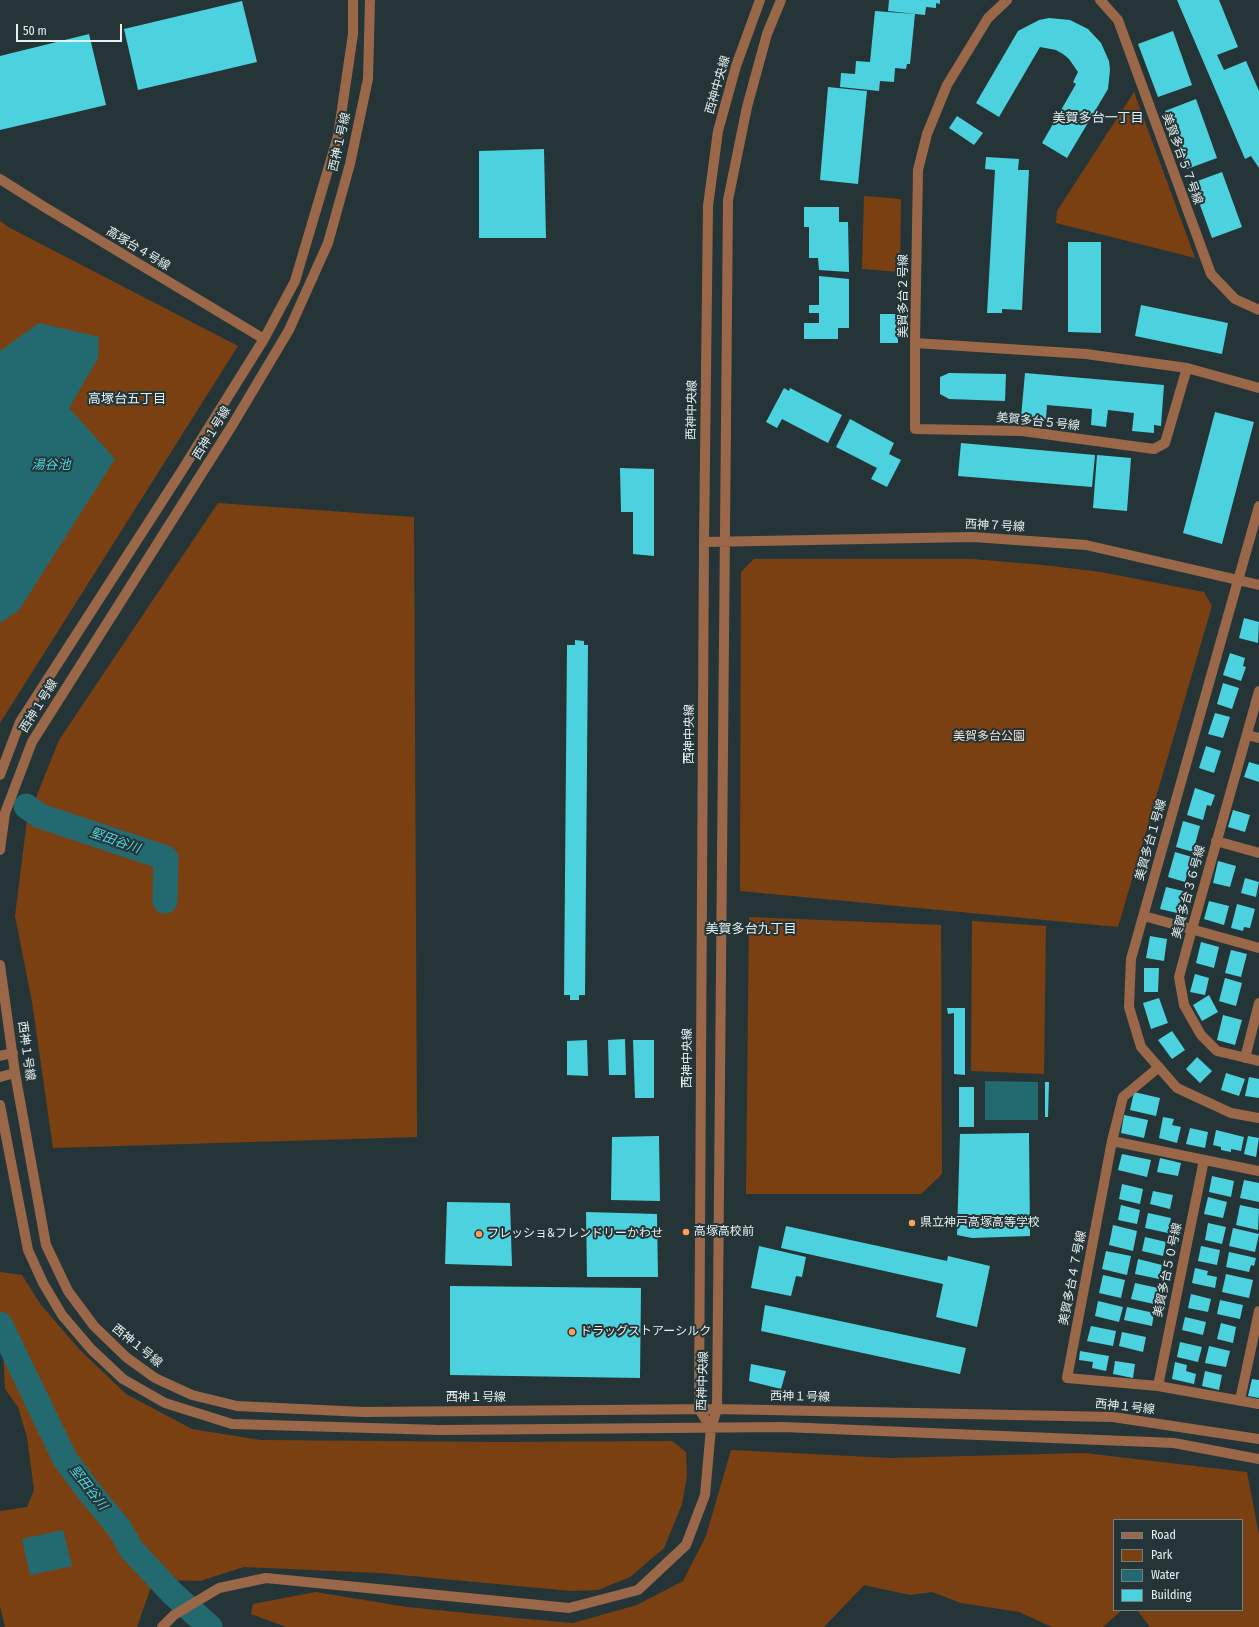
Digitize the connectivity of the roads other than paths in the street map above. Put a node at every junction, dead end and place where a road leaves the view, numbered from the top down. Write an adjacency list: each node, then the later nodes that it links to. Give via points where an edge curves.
1 (353, 0): 9 (street, 西神１号線, via 353,34 338,136 295,281)
2 (370, 0): 23 (street, 西神１号線, via 368,79 350,164 328,243 285,337 32,742 5,813)
3 (760, 0): 14 (street, 西神中央線, via 736,66 718,132 708,206)
4 (781, 0): 15 (street, 西神中央線, via 767,34 747,107 728,200)
5 (1007, 0): 10 (street, 美賀多台２号線, via 988,18 947,85 927,134 918,170)
6 (1100, 0): 8 (street, 美賀多台５７号線, via 1118,20 1211,274 1235,299)
7 (0, 179): 9 (street, 高塚台４号線)
8 (1259, 310)
9 (264, 339): 21 (street, 西神１号線, via 20,722)
10 (915, 343): 11 (street, 美賀多台２号線, via 1086,354); 11 (street, 美賀多台５号線, via 915,429 1022,431 1154,449 1165,443)
11 (1187, 368): 12 (street, 美賀多台２号線)
12 (1259, 388)
13 (1259, 506): 16 (street, 美賀多台１号線)
14 (704, 542): 15 (street, 西神７号線); 46 (street, 西神中央線)
15 (725, 542): 16 (street, 西神７号線, via 973,537 1086,545); 47 (street, 西神中央線)
16 (1238, 579): 17 (street, 西神７号線); 25 (street, 美賀多台１号線)
17 (1259, 585)
18 (1259, 691): 19 (street, 美賀多台３６号線)
19 (1247, 735): 20 (street); 22 (street, 美賀多台３６号線)
20 (1259, 738)
21 (0, 775)
22 (1216, 841): 24 (street); 26 (street, 美賀多台３６号線)
23 (0, 850)
24 (1259, 853)
25 (1144, 916): 26 (street); 34 (street, 美賀多台１号線, via 1131,959 1130,1007 1141,1047)
26 (1192, 929): 27 (street); 32 (street, 美賀多台３６号線, via 1180,977 1184,1005 1201,1035 1217,1051)
27 (1259, 948)
28 (0, 965): 30 (street, 西神１号線)
29 (1259, 1003): 32 (street)
30 (13, 1053): 31 (street); 35 (street, 西神１号線)
31 (0, 1056)
32 (1245, 1058): 33 (street, 美賀多台３６号線)
33 (1259, 1061)
34 (1159, 1067): 38 (street, 美賀多台１号線, via 1177,1088 1232,1113); 39 (street, via 1123,1097)
35 (15, 1073): 36 (street); 46 (street, 西神１号線, via 46,1245 68,1291 94,1326 126,1356 155,1378 192,1395 237,1406 363,1412)
36 (0, 1077)
37 (0, 1106): 48 (street, via 28,1250 43,1283 62,1315 91,1349 123,1379 165,1403 232,1424 440,1430)
38 (1259, 1118)
39 (1112, 1141): 40 (street); 43 (street, 美賀多台４７号線, via 1068,1378)
40 (1204, 1160): 41 (street); 43 (street, 美賀多台５０号線)
41 (1259, 1171)
42 (1259, 1311): 44 (street)
43 (1158, 1386): 44 (street, 美賀多台４７号線)
44 (1240, 1400): 45 (street, 美賀多台４７号線)
45 (1259, 1404)
46 (699, 1409): 47 (street, 西神１号線); 48 (street, 西神中央線)
47 (717, 1409): 48 (street, 西神中央線); 49 (street, 西神１号線, via 1113,1417)
48 (711, 1428): 50 (street, via 783,1427 1174,1443); 51 (street, via 705,1494 686,1545 638,1590 569,1608 266,1578 219,1588 174,1614)
49 (1259, 1440)
50 (1259, 1460)
51 (162, 1627)

